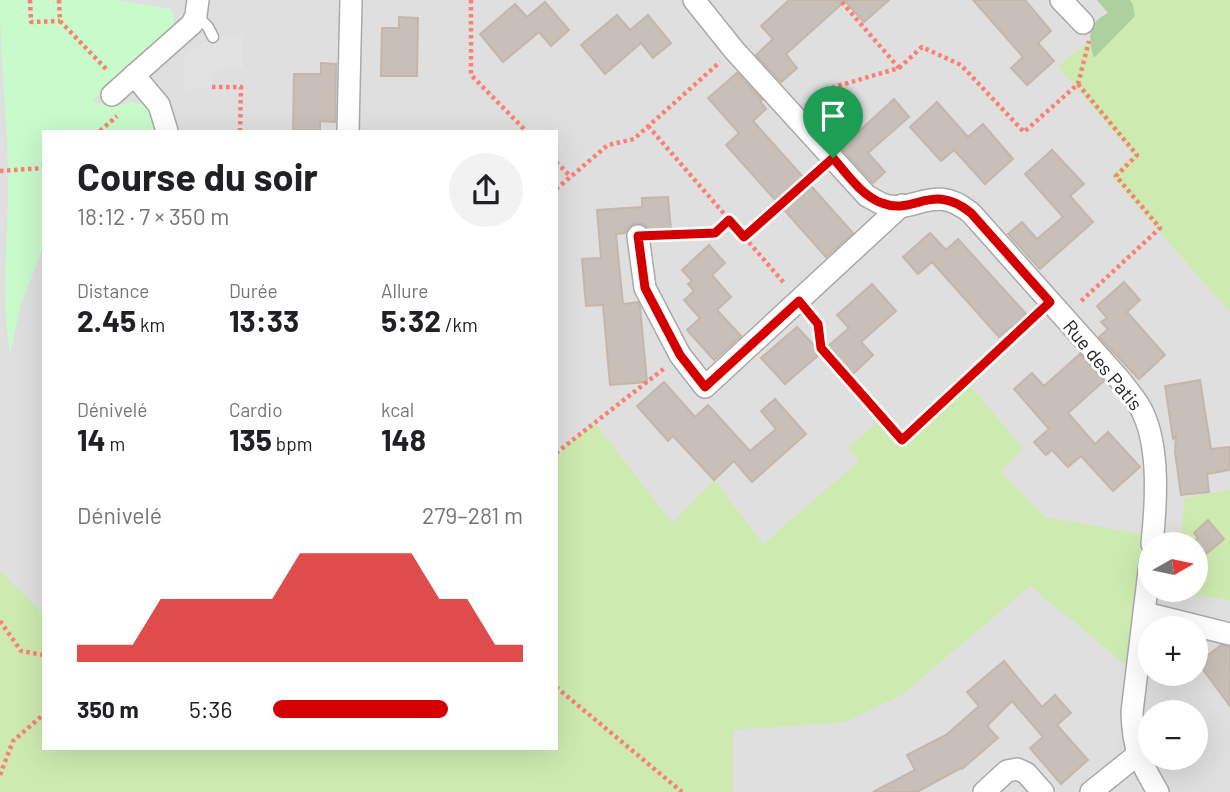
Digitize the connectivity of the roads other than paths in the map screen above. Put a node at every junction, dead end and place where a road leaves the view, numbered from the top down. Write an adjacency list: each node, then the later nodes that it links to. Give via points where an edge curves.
1 (351, 0): 8 (street)
2 (694, 0): 9 (street, Rue des Patis, via 733,50 867,196 884,205)
3 (1061, 0): 5 (street)
4 (197, 8): 6 (lane); 7 (street, via 192,24 122,85 159,105)
5 (1083, 23)
6 (213, 37)
7 (167, 130)
8 (348, 130)
9 (902, 205): 10 (street, via 705,387 680,355 645,288); 11 (street, Rue des Patis, via 934,198 958,203 971,213 1121,381 1142,410 1150,432 1154,452)
10 (638, 236)
11 (1152, 532)
12 (1146, 602): 13 (street)
13 (1145, 613): 14 (street); 15 (street, via 1132,712)
14 (1230, 634)
15 (1137, 755): 18 (street); 19 (street)
16 (984, 792): 17 (street, via 1007,771 1017,769)
17 (1043, 792)
18 (1091, 792)
19 (1158, 792)

